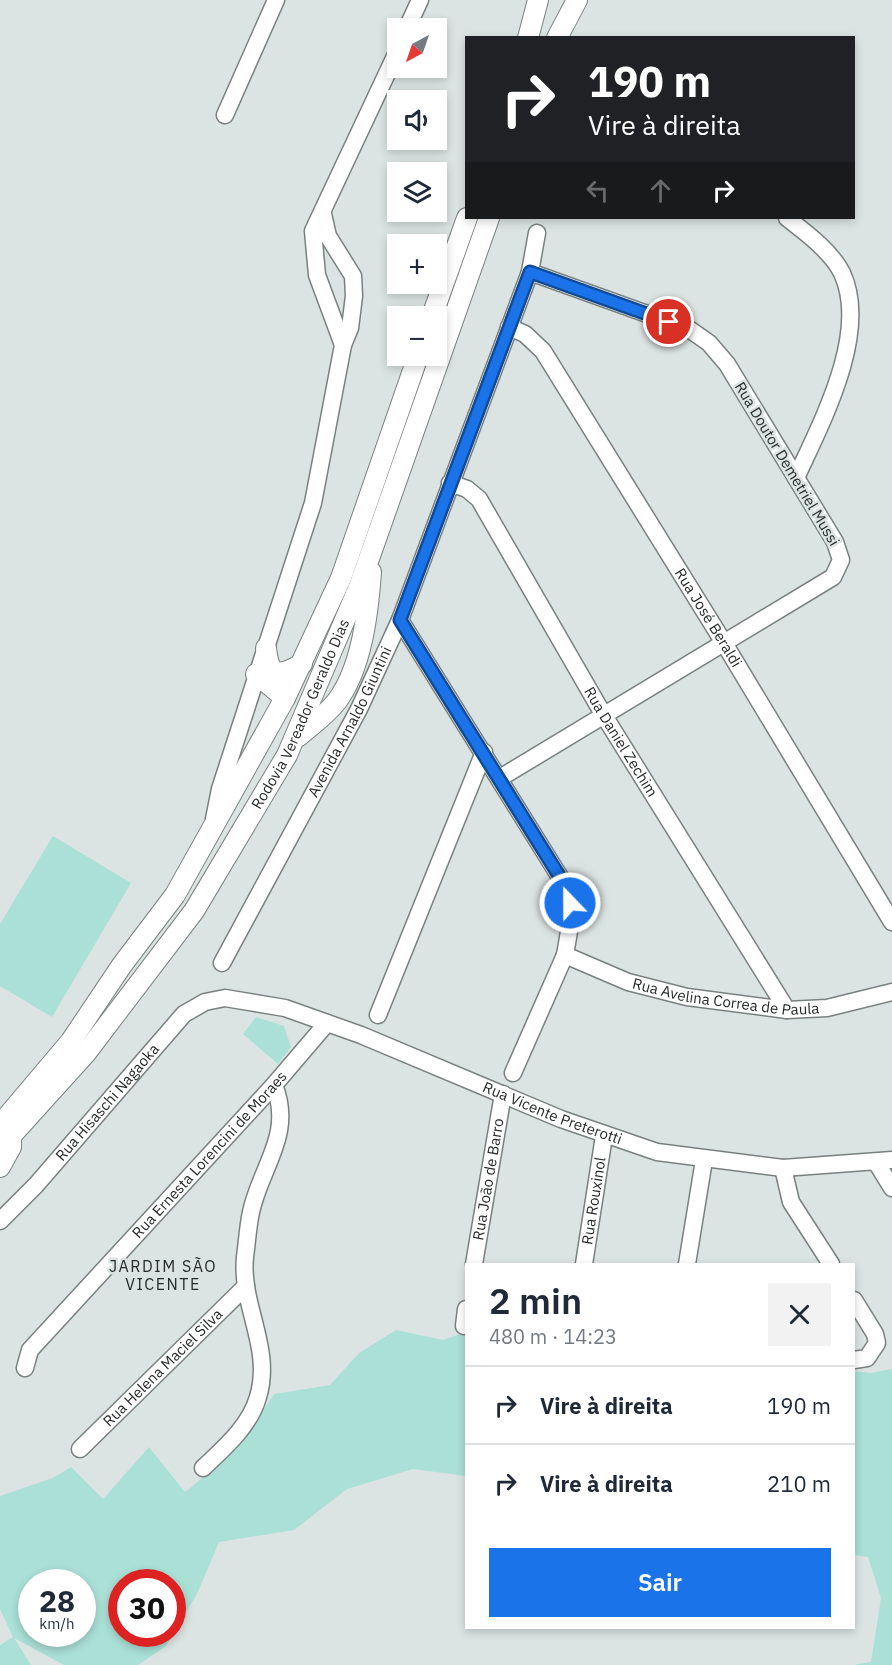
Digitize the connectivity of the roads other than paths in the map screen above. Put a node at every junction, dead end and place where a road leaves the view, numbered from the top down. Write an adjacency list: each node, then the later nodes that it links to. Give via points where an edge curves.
1 (276, 0): 9 (street)
2 (420, 0): 5 (street)
3 (538, 0): 6 (main road)
4 (577, 0): 7 (main road)
5 (412, 18)
6 (529, 36)
7 (558, 36)
8 (387, 74): 10 (street)
9 (225, 115)
10 (323, 214): 16 (street, via 328,236); 17 (street, via 312,231 314,259)
11 (467, 219): 18 (main road)
12 (489, 219): 24 (main road, Rodovia Vereador Geraldo Dias)
13 (788, 219): 22 (street, via 811,237 841,271 850,298 851,324 825,414)
14 (537, 233): 15 (street, Avenida Arnaldo Giuntini)
15 (530, 272): 19 (street, Avenida Arnaldo Giuntini); 22 (street, Rua Doutor Demetriel Mussi, via 689,329 709,344 727,364)
16 (353, 276): 17 (street); 20 (street, via 350,328)
17 (323, 290): 20 (street)
18 (436, 306)
19 (509, 327): 23 (street, Avenida Arnaldo Giuntini); 26 (street, Rua José Beraldi, via 525,334 543,351)
20 (343, 345): 27 (street, via 312,503)
21 (415, 366): 28 (main road, Rodovia Vereador Geraldo Dias, via 361,525)
22 (796, 478): 26 (street, Rua Doutor Demetriel Mussi, via 835,542 841,560 839,568 832,577)
23 (450, 483): 25 (street, Avenida Arnaldo Giuntini); 34 (street, Rua Daniel Zechim, via 479,499)
24 (373, 550): 30 (main road); 36 (main road, Rodovia Vereador Geraldo Dias)
25 (400, 620): 30 (street, Avenida Arnaldo Giuntini); 37 (street)
26 (724, 643): 34 (street, Rua Doutor Demetriel Mussi); 42 (street, Rua José Beraldi)
27 (266, 648): 28 (main road, via 267,661 279,674); 29 (street)
28 (302, 664): 31 (main road, Rodovia Vereador Geraldo Dias)
29 (256, 674): 31 (main road); 41 (street, via 220,789)
30 (361, 676): 32 (main road); 33 (street, Avenida Arnaldo Giuntini)
31 (285, 698): 35 (main road, Rodovia Vereador Geraldo Dias)
32 (338, 700): 33 (street); 36 (main road)
33 (359, 709): 44 (street, Avenida Arnaldo Giuntini)
34 (603, 714): 39 (street, Rua Doutor Demetriel Mussi); 47 (street, Rua Daniel Zechim)
35 (266, 731): 36 (main road, via 269,742); 38 (main road, Rodovia Vereador Geraldo Dias)
36 (291, 748): 40 (main road, Rodovia Vereador Geraldo Dias)
37 (484, 752): 39 (street); 48 (street)
38 (240, 776): 40 (main road, via 256,797); 41 (main road, Rodovia Vereador Geraldo Dias)
39 (500, 778): 43 (street, via 568,890 572,915)
40 (251, 818): 53 (main road, Rodovia Vereador Geraldo Dias, via 194,911 79,1061)
41 (213, 829): 53 (main road, Rodovia Vereador Geraldo Dias, via 175,895)
42 (892, 922)
43 (565, 955): 47 (street, Rua Avelina Correa de Paula, via 628,982 687,997); 50 (street)
44 (222, 963)
45 (892, 992): 47 (street, Rua Avelina Correa de Paula, via 826,1008)
46 (225, 998): 49 (street, Rua Vicente Preterotti, via 285,1008); 60 (street, Rua Hisaschi Nagaoka, via 205,1002 184,1014)
47 (787, 1010)
48 (378, 1015)
49 (327, 1023): 51 (street, Rua Ernesta Lorencini de Moraes); 52 (street, Rua Vicente Preterotti)
50 (513, 1073)
51 (274, 1085): 65 (street, via 281,1102 280,1132 251,1211); 68 (street, Rua Ernesta Lorencini de Moraes, via 30,1350)
52 (503, 1094): 54 (street, Rua Vicente Preterotti); 61 (street, Rua João de Barro)
53 (4, 1136): 57 (main road, via 11,1147)
54 (604, 1136): 55 (street, Rua Vicente Preterotti, via 657,1152); 62 (street, Rua Rouxinol)
55 (704, 1160): 58 (street, Rua Vicente Preterotti); 63 (street)
56 (884, 1161): 58 (street, Rua Vicente Preterotti); 59 (street)
57 (0, 1167)
58 (783, 1168): 64 (street, via 791,1202)
59 (892, 1188)
60 (0, 1221)
61 (474, 1263)
62 (584, 1263)
63 (687, 1263)
64 (830, 1263)
65 (246, 1286): 69 (street, Rua Helena Maciel Silva); 70 (street, via 262,1347 258,1399 228,1445)
66 (855, 1302): 67 (street, via 877,1343 867,1358)
67 (855, 1360)
68 (25, 1368)
69 (80, 1449)
70 (203, 1468)

